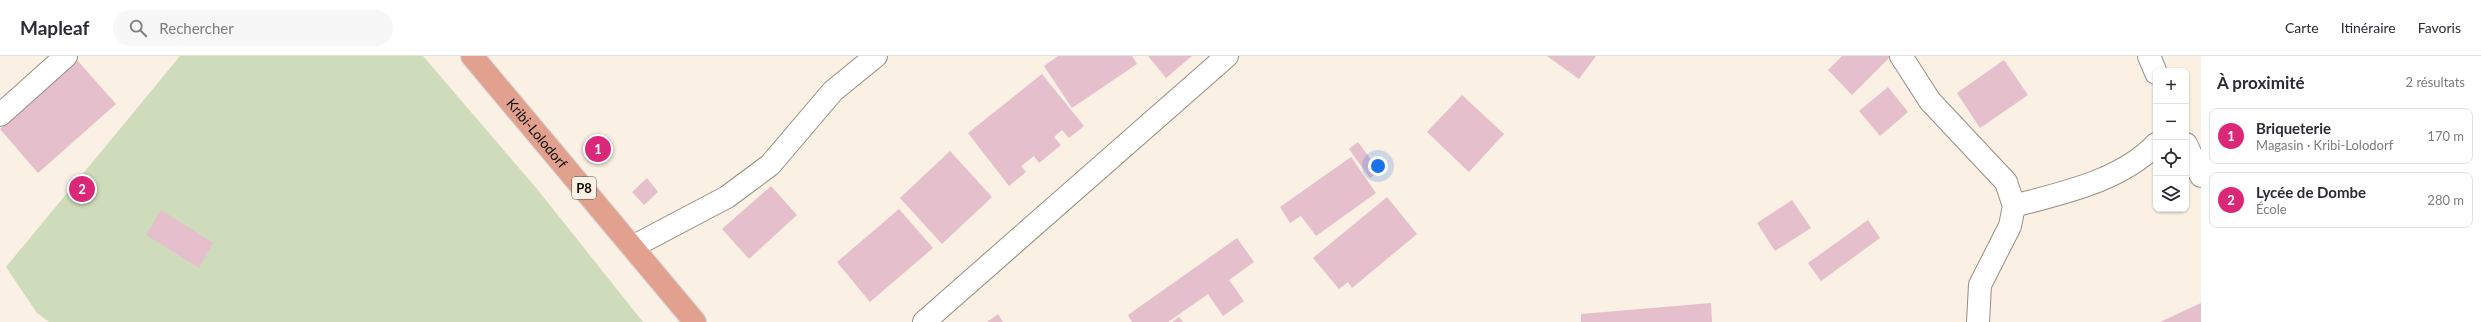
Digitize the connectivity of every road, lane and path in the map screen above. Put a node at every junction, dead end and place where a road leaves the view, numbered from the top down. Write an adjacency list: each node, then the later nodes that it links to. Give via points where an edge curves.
1 (66, 56): 8 (street)
2 (472, 56): 13 (main road, Kribi-Lolodorf / P8)
3 (876, 56): 13 (street, via 833,91 770,165 727,197)
4 (1227, 56): 15 (street, via 1130,144)
5 (1900, 56): 12 (street, via 1930,101 2006,182)
6 (2150, 56): 7 (street)
7 (2154, 68)
8 (0, 115)
9 (2153, 147): 12 (street, via 2131,166 2091,182)
10 (2189, 150): 11 (street)
11 (2201, 176)
12 (2014, 206): 16 (street, via 2010,226 1980,285)
13 (634, 246): 14 (main road, Kribi-Lolodorf / P8)
14 (695, 322)
15 (924, 322)
16 (1978, 322)

